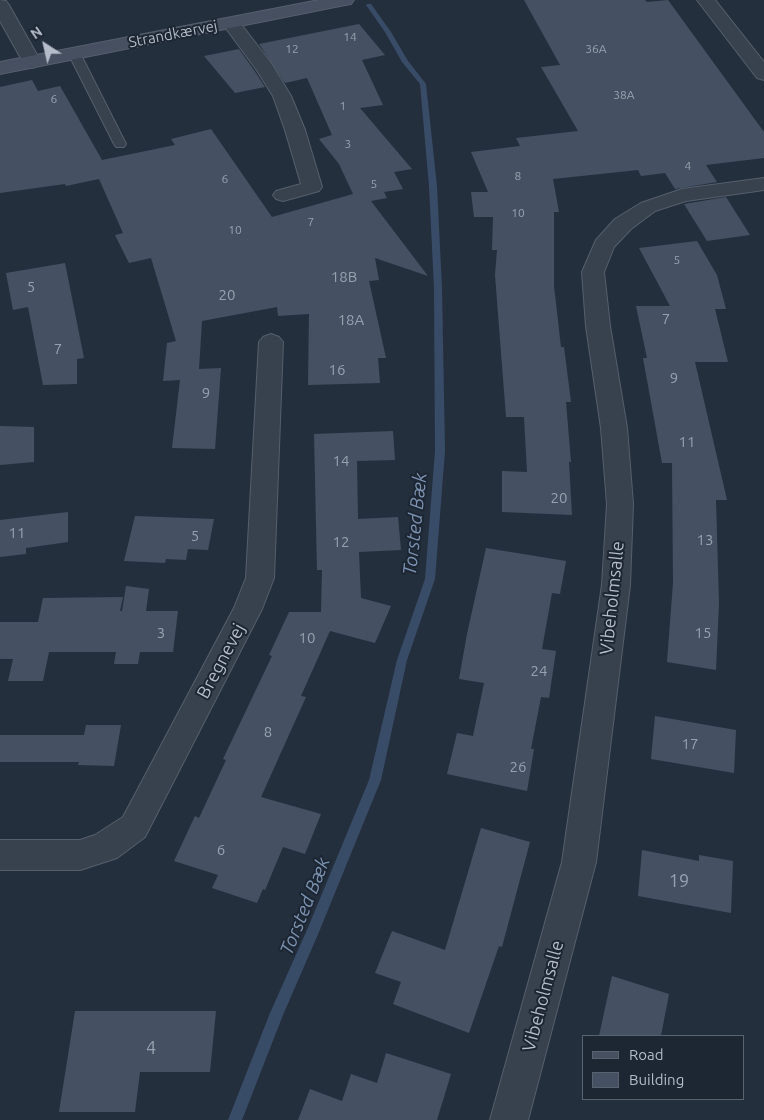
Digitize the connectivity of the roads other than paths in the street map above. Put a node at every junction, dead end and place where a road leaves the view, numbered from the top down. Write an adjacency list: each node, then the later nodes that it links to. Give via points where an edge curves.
1 (345, 0): 4 (main road, Strandkærvej)
2 (706, 0): 8 (street)
3 (0, 5): 6 (street)
4 (231, 22): 5 (main road, Strandkærvej); 11 (street, via 282,96 295,130 312,187)
5 (74, 53): 6 (main road, Strandkærvej); 9 (lane)
6 (32, 62): 7 (main road, Strandkærvej)
7 (0, 68)
8 (764, 74)
9 (120, 144)
10 (764, 184): 14 (street, Vibeholmsalle, via 682,195 648,207 623,224 604,245 593,272 614,428 620,504 616,586 579,862)
11 (283, 195)
12 (271, 342): 13 (street, Bregnevej, via 260,578 248,608 134,828 105,847 80,855)
13 (0, 854)
14 (509, 1120)

